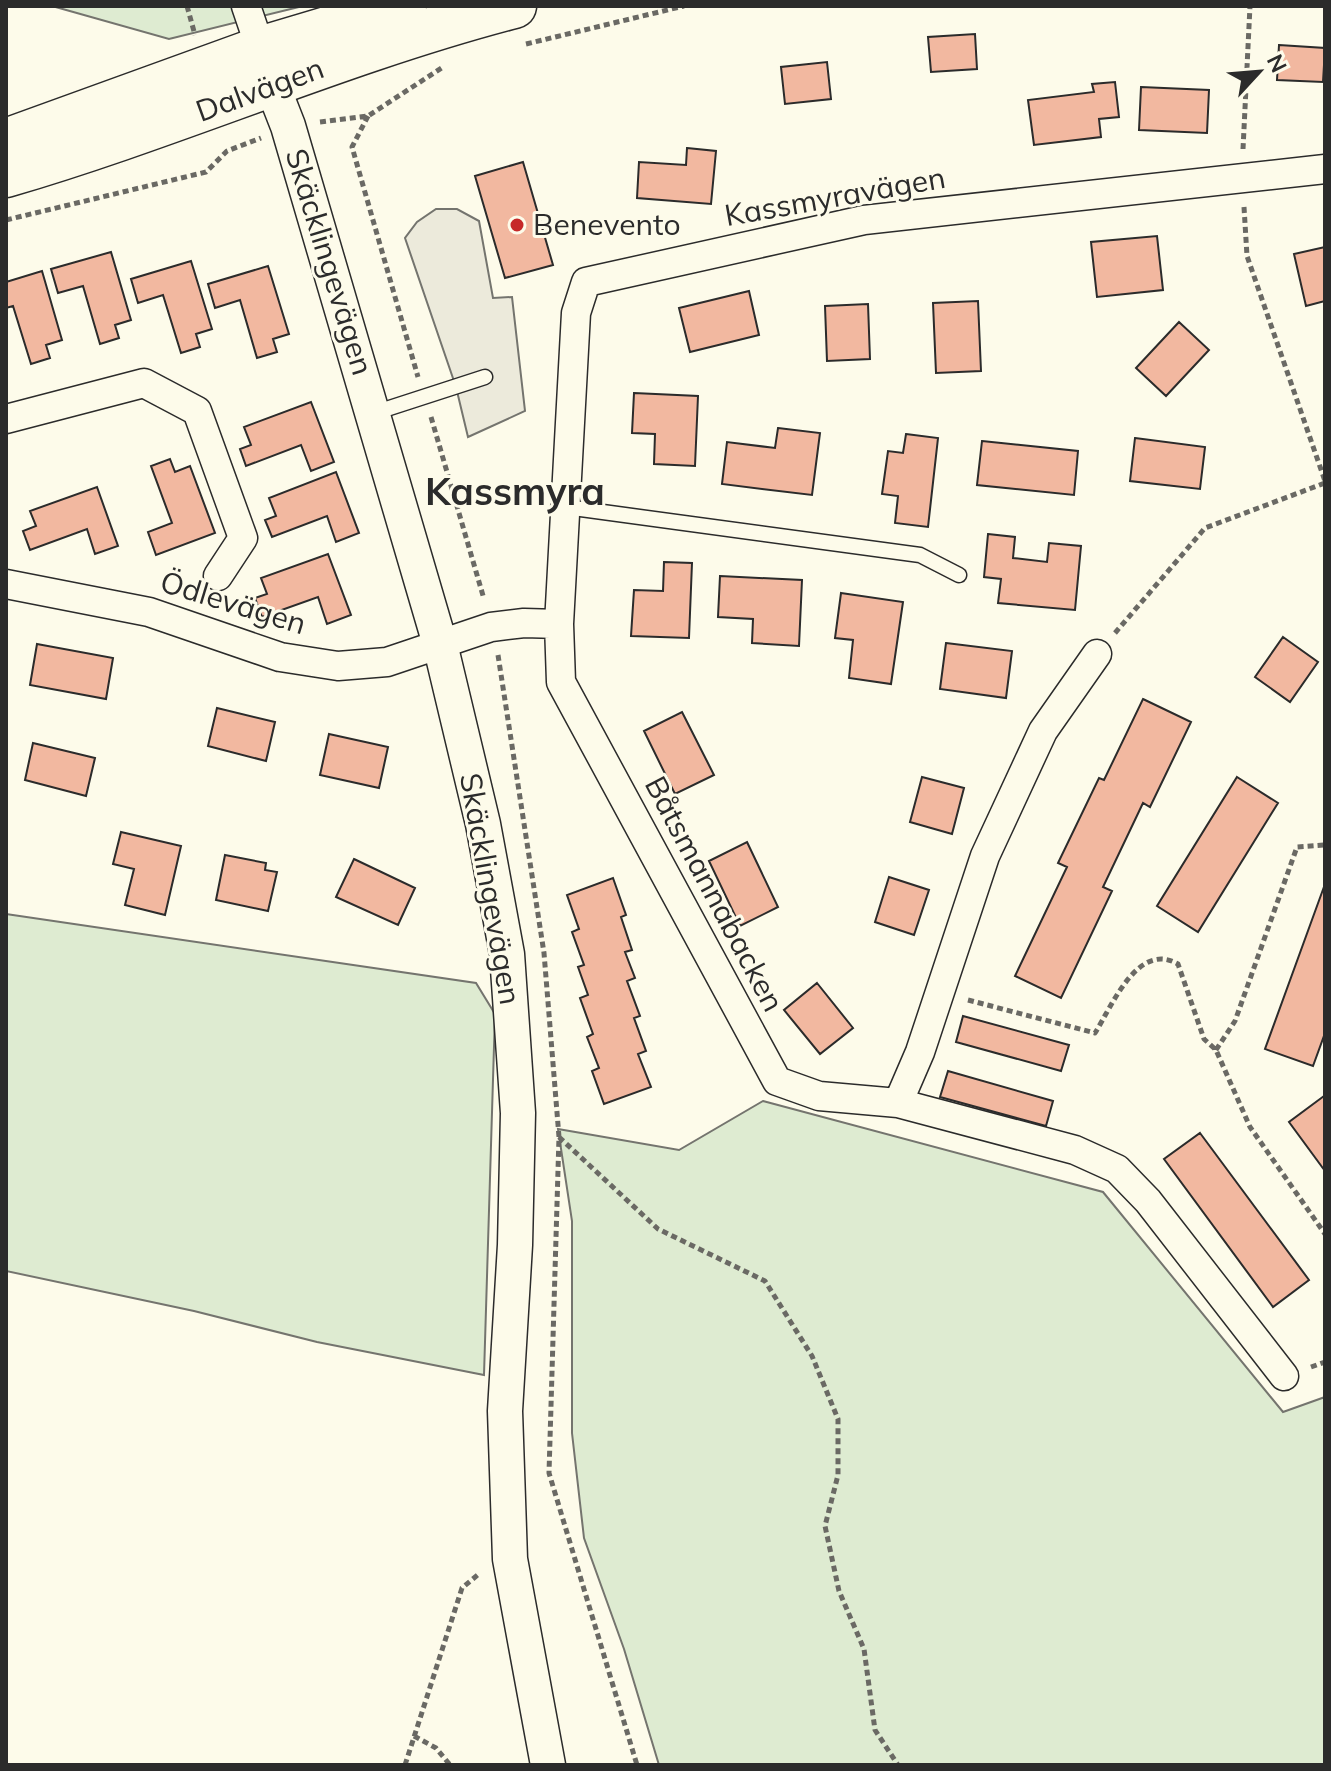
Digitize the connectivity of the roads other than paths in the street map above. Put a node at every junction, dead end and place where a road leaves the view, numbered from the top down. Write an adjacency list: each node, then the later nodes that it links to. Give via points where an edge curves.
1 (246, 6): 4 (street)
2 (404, 6): 4 (main road, Dalvägen)
3 (517, 26): 4 (main road, Dalvägen, via 459,20)
4 (266, 67): 5 (main road, Dalvägen); 7 (main road, Dalvägen); 9 (street, Skäcklingevägen)
5 (6, 141)
6 (1325, 169): 11 (street, Kassmyravägen, via 864,220 586,282 576,313)
7 (6, 175)
8 (485, 377): 9 (lane)
9 (374, 413): 16 (street, Skäcklingevägen)
10 (6, 419): 13 (street, via 144,383 197,411 243,538)
11 (566, 507): 12 (lane, via 920,555); 15 (street, Kassmyravägen)
12 (959, 575)
13 (218, 576)
14 (6, 584): 16 (street, Ödlevägen, via 149,612 280,657 338,666 387,662)
15 (559, 624): 16 (street, via 491,627); 18 (street, Båtsmannabacken, via 561,682 777,1081 819,1096)
16 (440, 644): 20 (street, Skäcklingevägen, via 483,824 507,954 518,1113 505,1411 510,1559)
17 (1097, 654): 18 (street, via 1043,731 985,856)
18 (898, 1103): 19 (street, Båtsmannabacken, via 1075,1150 1117,1169 1148,1201)
19 (1284, 1376)
20 (548, 1765)

